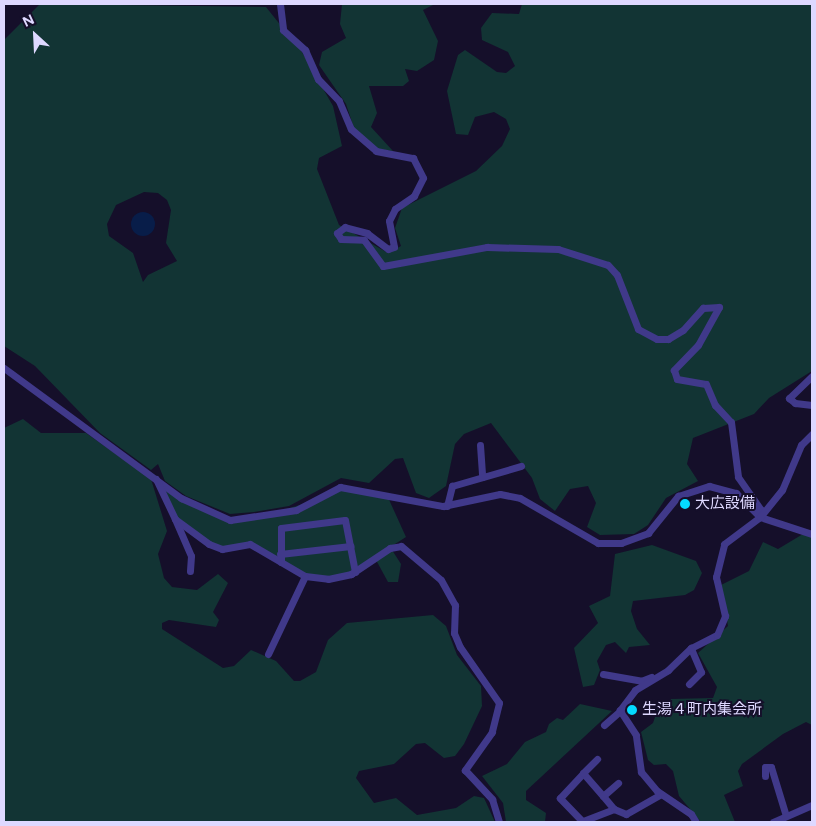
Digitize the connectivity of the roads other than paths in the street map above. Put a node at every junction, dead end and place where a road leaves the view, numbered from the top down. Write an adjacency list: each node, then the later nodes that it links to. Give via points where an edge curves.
1 (280, 4): 11 (street, via 283,30 305,50 318,79 339,101 351,129 376,152 413,158 423,178 414,196 395,210 389,221 394,247 388,249 366,233 345,228 337,233 341,239 364,240 383,266 487,246 558,249 608,265 617,276 638,329 658,339 675,335 703,308 719,307 698,345 674,370 677,379 706,384 715,405 731,422 738,477 761,510)
2 (4, 368): 9 (street)
3 (812, 376): 4 (street, via 789,398 795,403)
4 (812, 404)
5 (812, 434): 11 (street, via 802,446 788,481)
6 (480, 445): 8 (street)
7 (521, 466): 8 (street)
8 (482, 477): 10 (street, via 452,486)
9 (156, 478): 10 (street, via 202,511 230,520 296,510 325,492 346,487); 12 (street)
10 (447, 506): 11 (street, via 492,494 511,496 587,538 609,543 641,538 678,496 700,487 727,488)
11 (760, 517): 13 (street); 19 (street, via 724,544 716,577 725,616 711,642)
12 (175, 519): 15 (street, via 209,544 222,549 250,544); 16 (street, via 191,556)
13 (812, 534)
14 (351, 546): 15 (street); 15 (street, via 346,521 281,528); 17 (street)
15 (281, 558): 18 (street)
16 (190, 571)
17 (355, 572): 18 (street, via 328,579); 35 (street, via 390,548 401,546 448,588 455,605 456,640 499,703 492,732 465,770 492,799)
18 (306, 576): 20 (street)
19 (691, 648): 21 (street); 23 (street, via 703,674)
20 (268, 654)
21 (672, 667): 22 (street, via 641,681); 24 (street, via 636,690)
22 (603, 674)
23 (689, 684)
24 (620, 711): 25 (street); 30 (street, via 636,735 641,772)
25 (604, 725)
26 (596, 759): 27 (street)
27 (583, 773): 31 (street); 33 (street, via 560,798 582,821)
28 (765, 776): 34 (street, via 765,767 771,767)
29 (618, 783): 31 (street)
30 (661, 794): 33 (street, via 626,814); 36 (street, via 691,814)
31 (604, 796): 33 (street)
32 (812, 805): 34 (street)
33 (614, 809)
34 (786, 816): 37 (street)
35 (499, 822)
36 (696, 822)
37 (773, 822)

